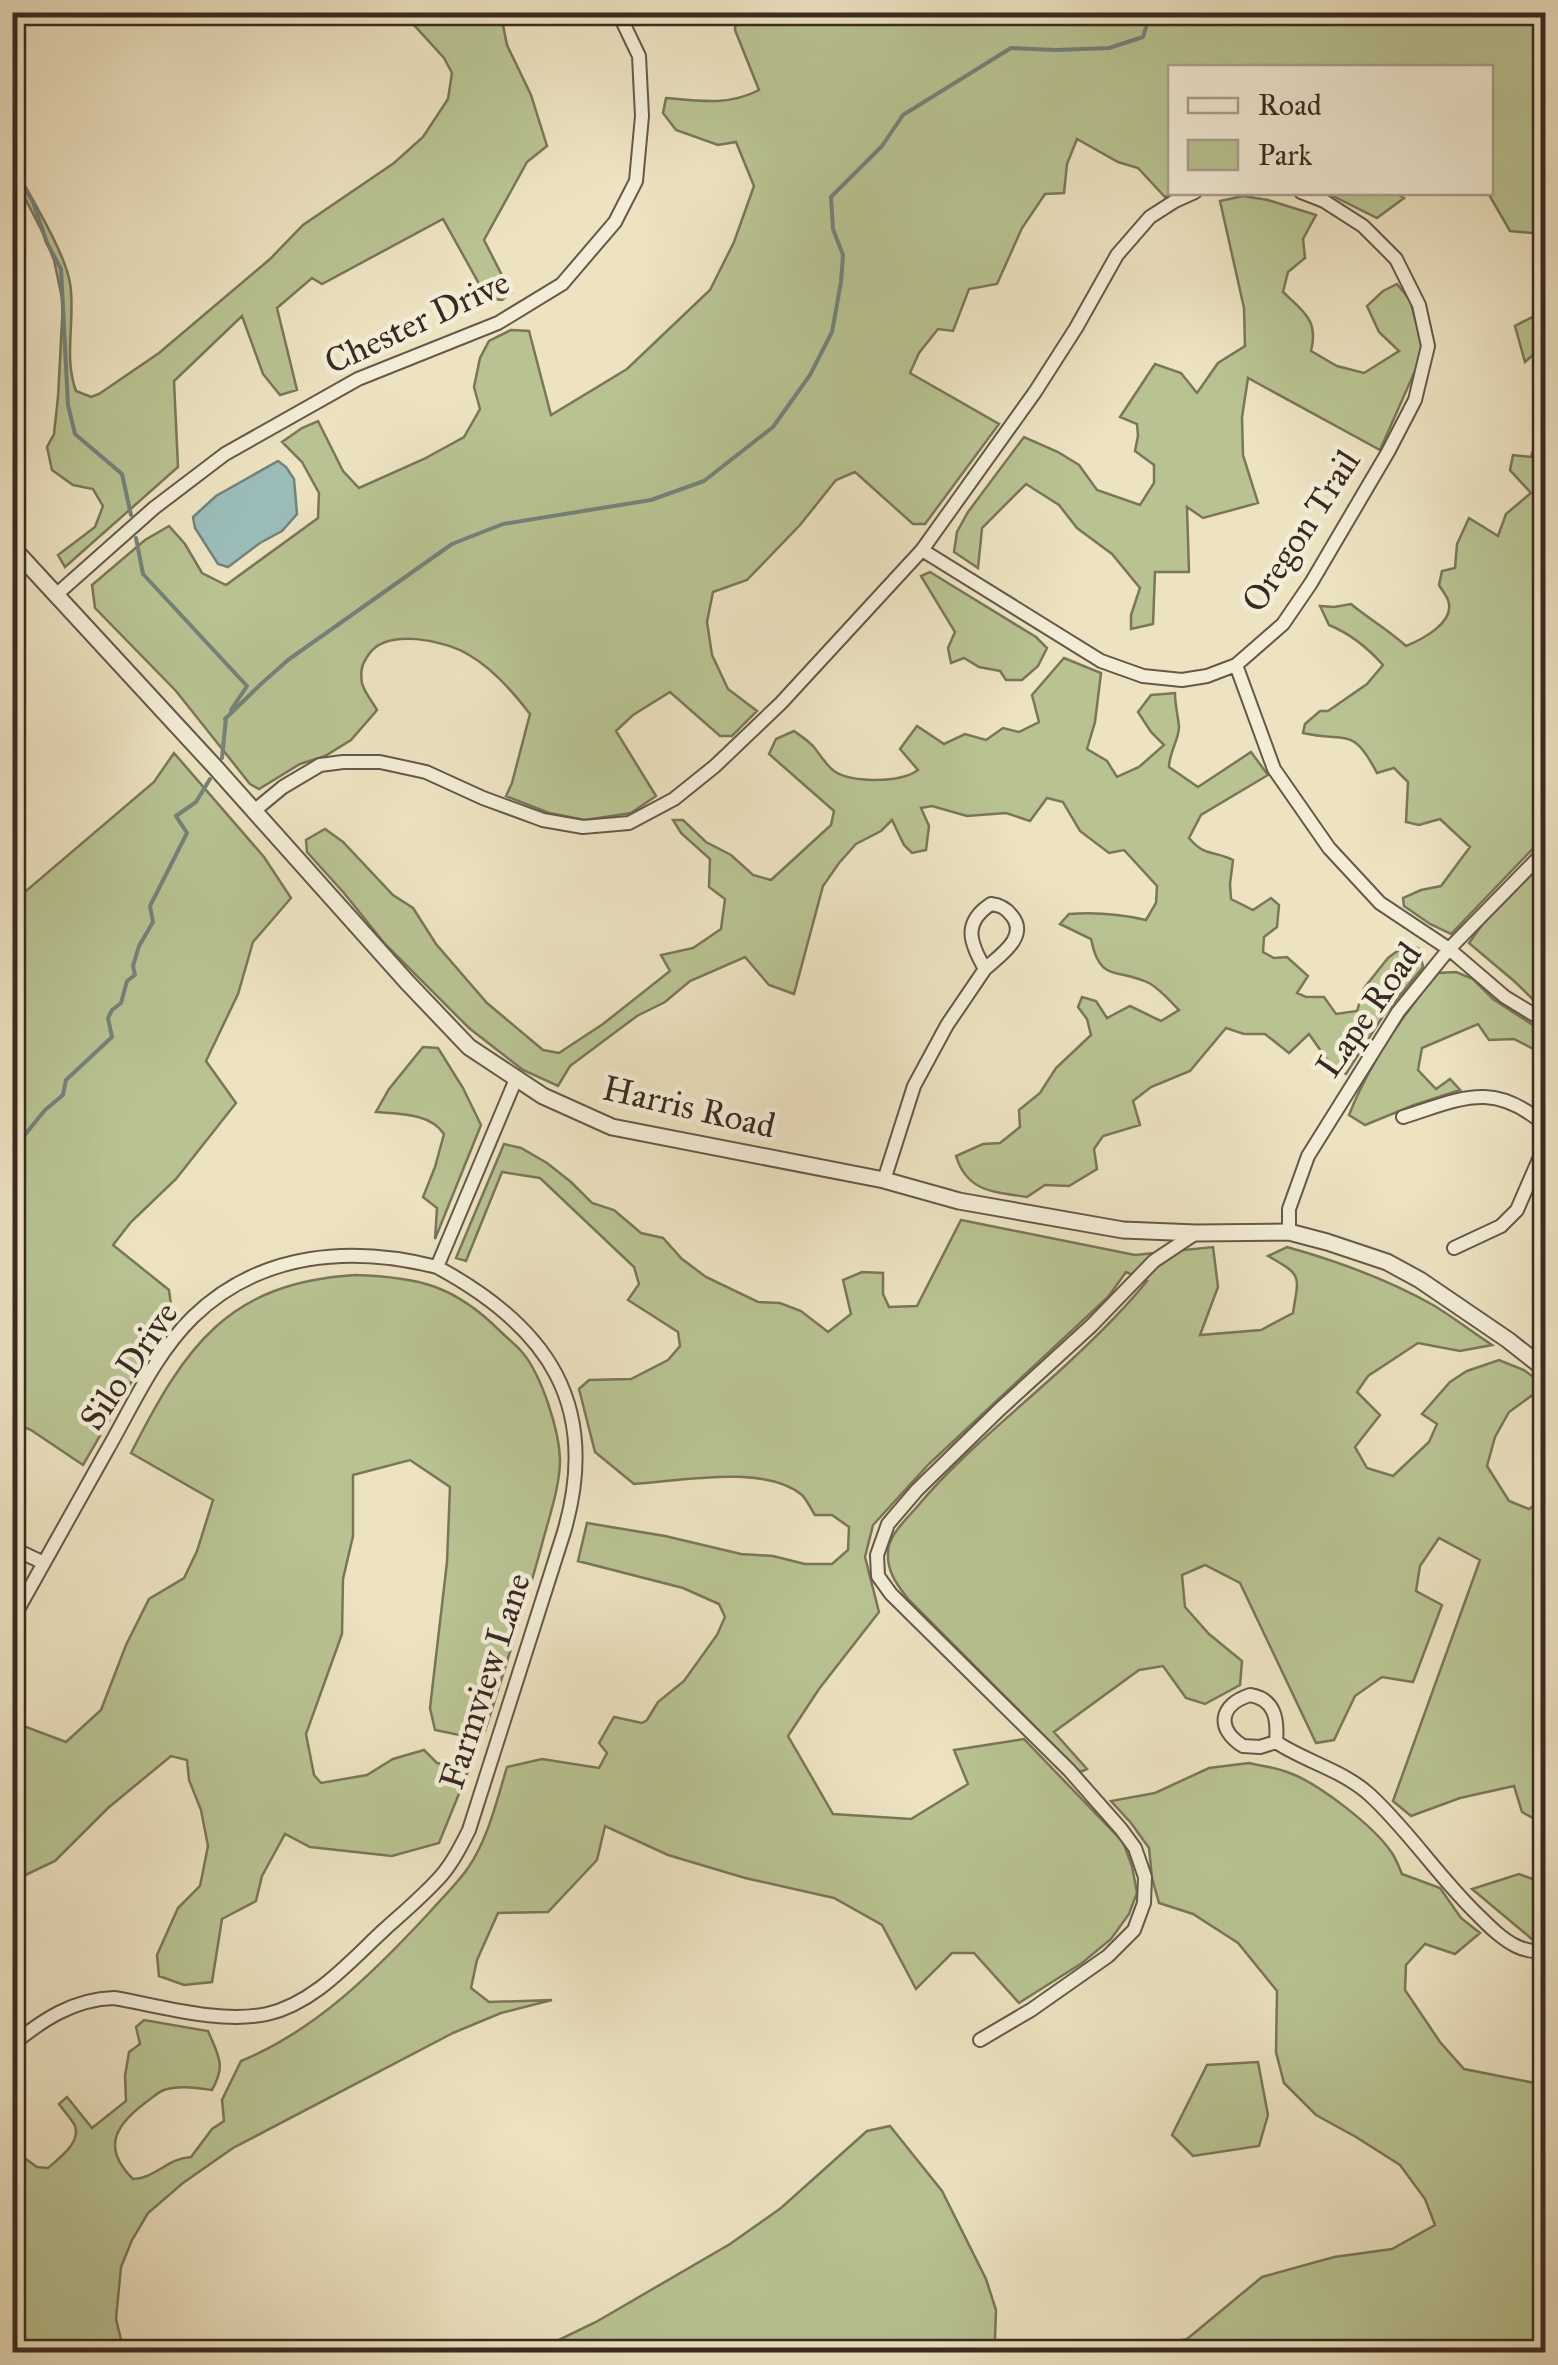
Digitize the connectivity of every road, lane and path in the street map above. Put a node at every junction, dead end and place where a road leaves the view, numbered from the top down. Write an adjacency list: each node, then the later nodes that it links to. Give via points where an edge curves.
1 (618, 12): 6 (street, Chester Drive, via 639,56 636,182 615,222 562,284 498,323 358,379 224,454)
2 (1188, 195): 5 (street, via 1150,217 1118,255 1035,392)
3 (1309, 195): 7 (street, Oregon Trail, via 1363,226 1396,259 1419,305 1428,346 1416,400 1311,583 1283,624)
4 (12, 547): 6 (street, Harris Road)
5 (922, 550): 7 (street, Oregon Trail, via 1101,661 1143,676 1182,680); 8 (street, via 715,766 629,823 583,827 542,820 426,772 380,762 320,765)
6 (56, 594): 8 (street, Harris Road)
7 (1236, 665): 10 (street, via 1274,768 1329,848 1380,903)
8 (254, 812): 13 (street, Harris Road, via 469,1046)
9 (1546, 850): 10 (street, Lape Road)
10 (1449, 949): 12 (street); 18 (street, Lape Road, via 1398,1012 1308,1156 1290,1209)
11 (984, 968): 11 (street, via 1016,937 1013,917 999,904 976,916 970,936); 17 (street, via 914,1086)
12 (1546, 1022)
13 (516, 1079): 17 (street, Harris Road, via 612,1127); 21 (street)
14 (1403, 1118): 15 (street, via 1487,1096 1510,1102)
15 (1546, 1126)
16 (1546, 1144): 20 (street, via 1517,1210 1501,1226)
17 (884, 1180): 19 (street, Harris Road, via 959,1202 1123,1230)
18 (1290, 1232): 19 (street, Harris Road); 22 (street, Harris Road, via 1404,1271)
19 (1196, 1233): 28 (street, via 1154,1261 917,1490 888,1524 877,1555 878,1576 891,1594 1069,1770 1121,1829 1146,1877 1134,1930 1108,1956)
20 (1454, 1248)
21 (437, 1267): 24 (street, Silo Drive, via 380,1256 312,1258 260,1274 214,1300 174,1339 145,1382); 29 (street, Farmview Lane, via 482,1294 535,1342 560,1381 576,1434 572,1506 461,1848 440,1877 324,1985 286,2008 228,2017 96,1998 56,2014)
22 (1546, 1370)
23 (12, 1548): 24 (street)
24 (44, 1563): 25 (street, Silo Drive)
25 (12, 1620)
26 (1276, 1742): 26 (street, via 1252,1748 1237,1742 1225,1727 1230,1706 1243,1696 1265,1700 1276,1716); 27 (street, via 1356,1784 1496,1933 1517,1947)
27 (1546, 1953)
28 (980, 2040)
29 (12, 2045)

